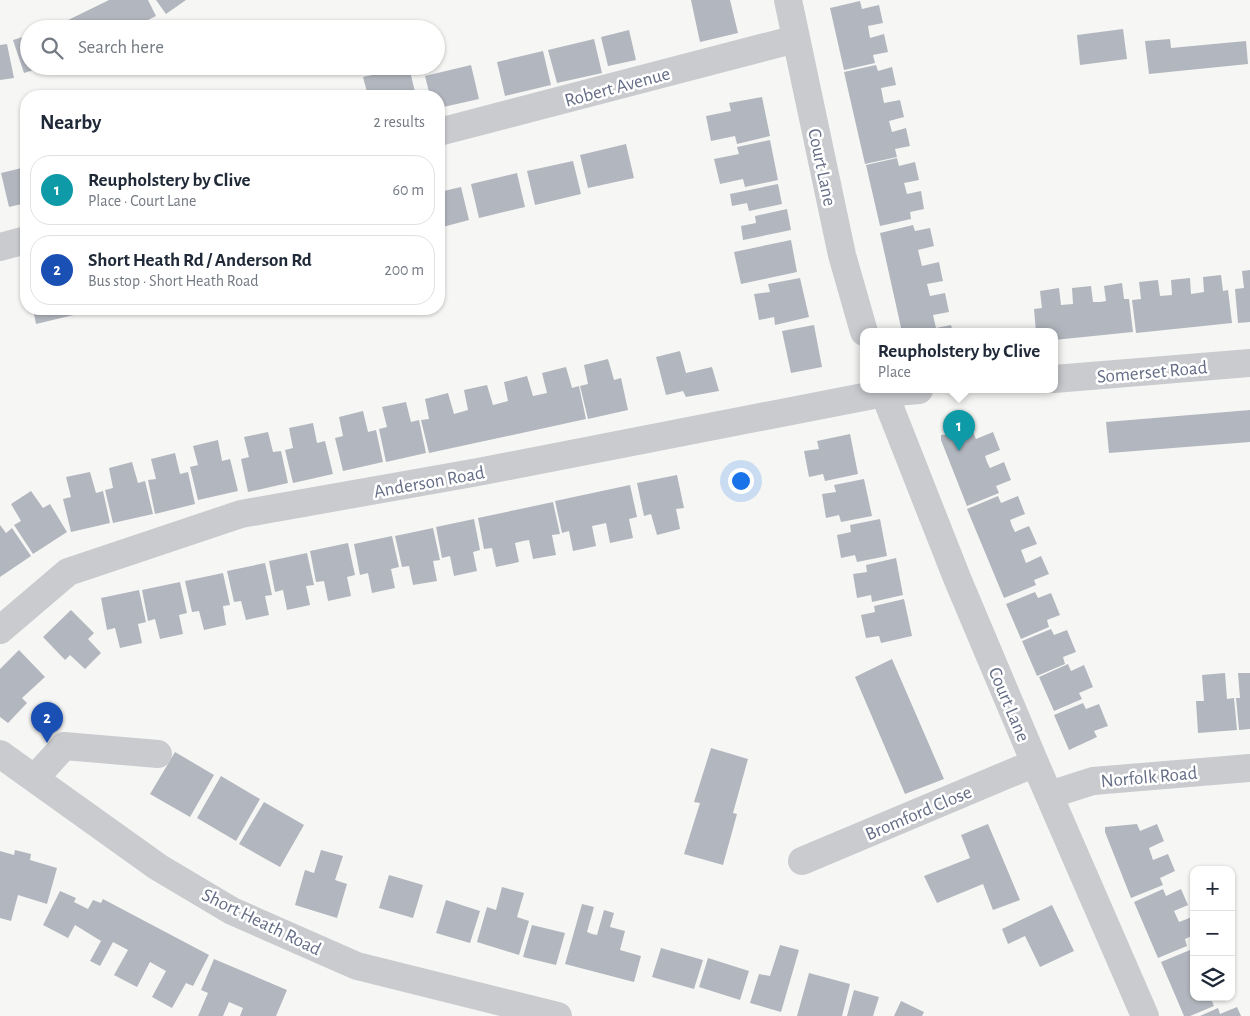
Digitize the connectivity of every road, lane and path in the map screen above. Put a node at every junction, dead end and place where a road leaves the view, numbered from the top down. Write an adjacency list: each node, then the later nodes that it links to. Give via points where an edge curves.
1 (788, 0): 2 (street, Court Lane)
2 (796, 40): 3 (street, Robert Avenue); 6 (street, Court Lane, via 842,255)
3 (445, 130)
4 (20, 242): 5 (street)
5 (0, 247)
6 (863, 328)
7 (1250, 363): 8 (street, Somerset Road)
8 (1058, 378)
9 (874, 393): 11 (street, Anderson Road, via 478,472 241,514 68,572)
10 (885, 393): 14 (street, Court Lane, via 957,578)
11 (0, 630)
12 (158, 754): 16 (street, via 64,746)
13 (2, 761): 16 (street, Short Heath Road)
14 (1035, 763): 17 (street, Court Lane); 18 (street, Bromford Close)
15 (1250, 768): 17 (street, Norfolk Road, via 1093,781)
16 (35, 778): 19 (street, Short Heath Road, via 158,867 232,911 357,966)
17 (1050, 795): 20 (street, Court Lane)
18 (802, 860)
19 (558, 1016)
20 (1145, 1016)

